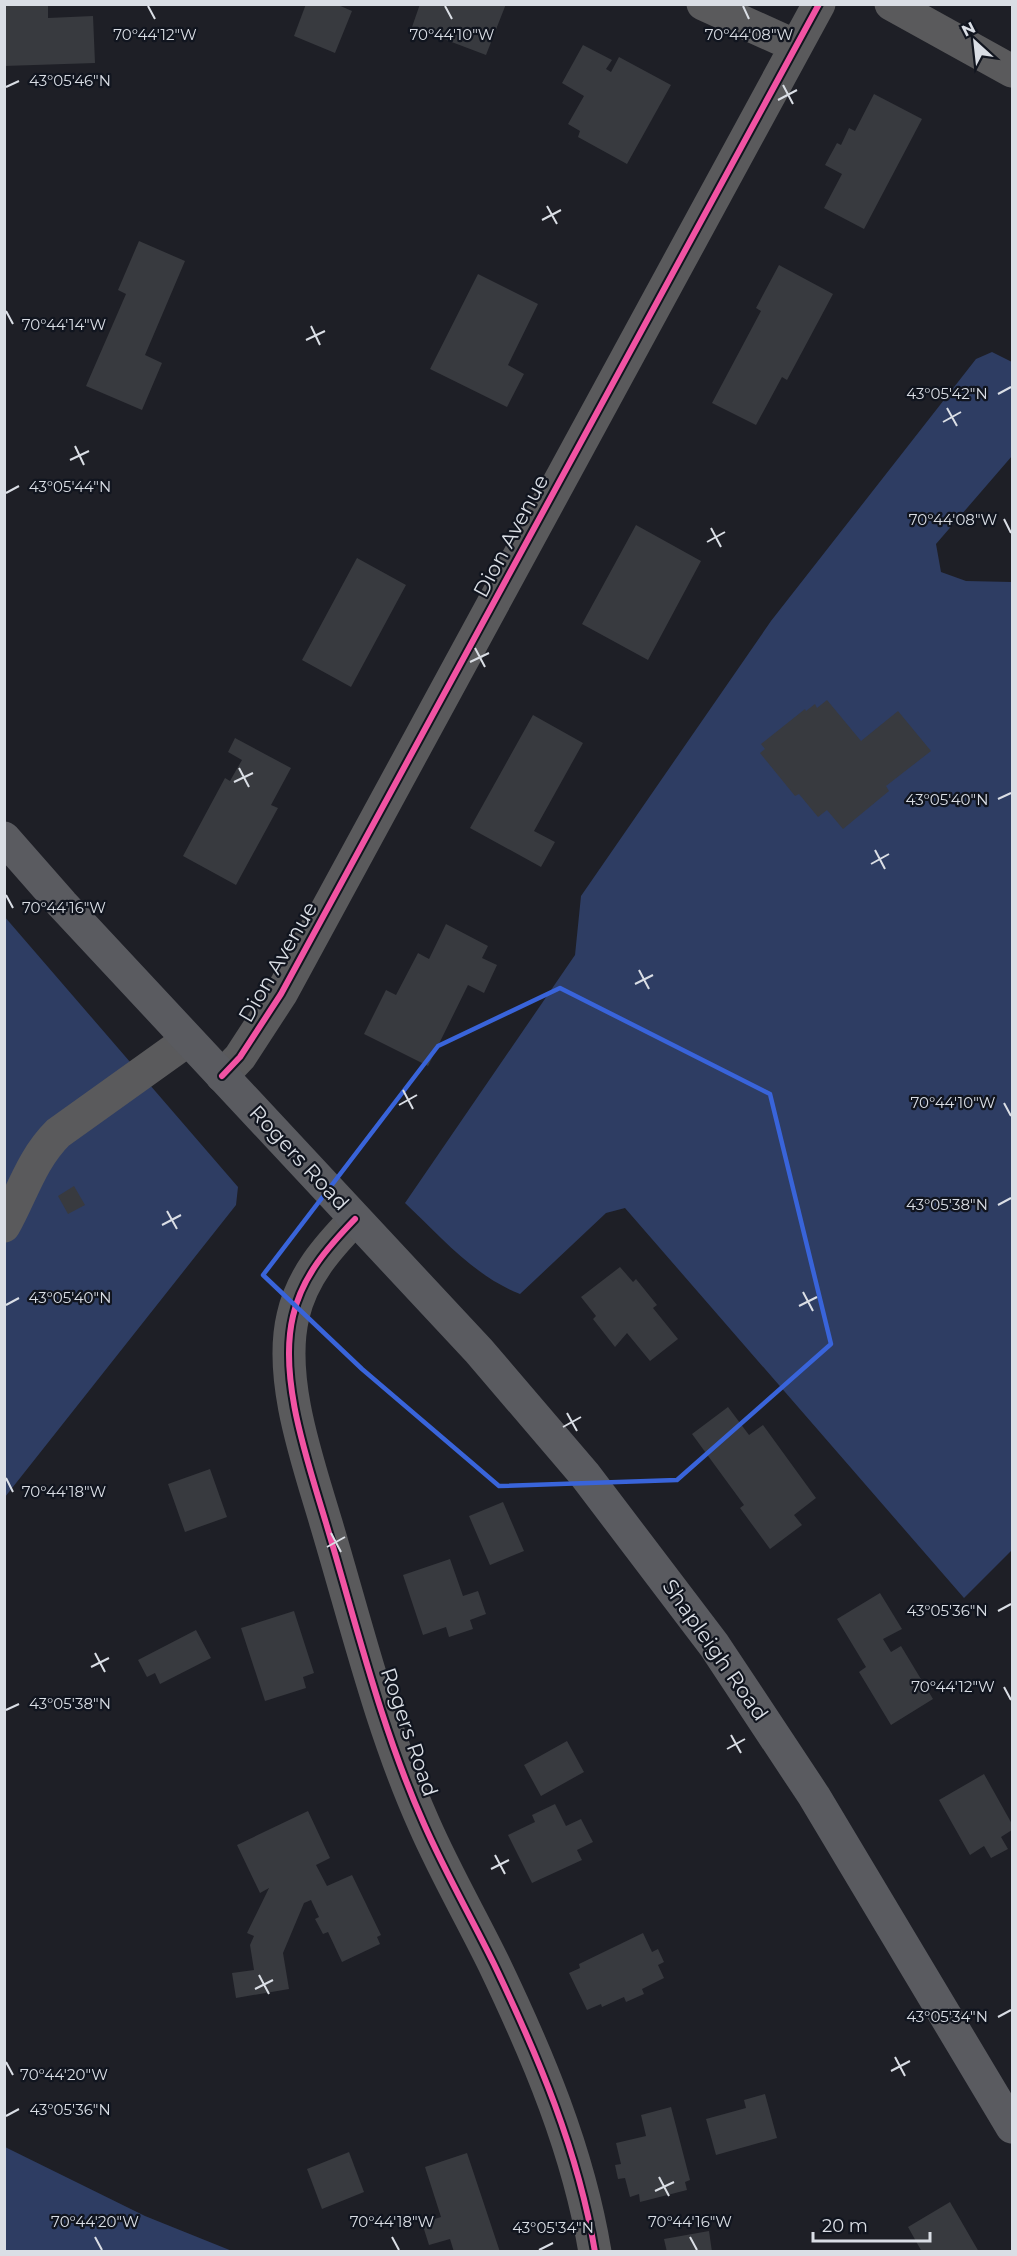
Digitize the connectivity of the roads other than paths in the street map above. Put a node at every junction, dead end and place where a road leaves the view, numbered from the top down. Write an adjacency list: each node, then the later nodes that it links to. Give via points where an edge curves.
1 (703, 4): 4 (street)
2 (819, 4): 4 (street, Dion Avenue)
3 (891, 4): 5 (street)
4 (796, 46): 8 (street, Dion Avenue, via 281,994 240,1057)
5 (1012, 71)
6 (4, 838): 7 (main road, Rogers Road)
7 (188, 1040): 8 (main road, Rogers Road); 10 (street, via 44,1147)
8 (222, 1076): 9 (main road, Rogers Road)
9 (355, 1219): 11 (main road, Shapleigh Road, via 479,1351 585,1475 701,1627 814,1796); 12 (street, Rogers Road, via 325,1250 293,1313 289,1359 304,1441 396,1753 424,1824 552,2091 578,2171)
10 (4, 1226)
11 (1012, 2127)
12 (595, 2252)

